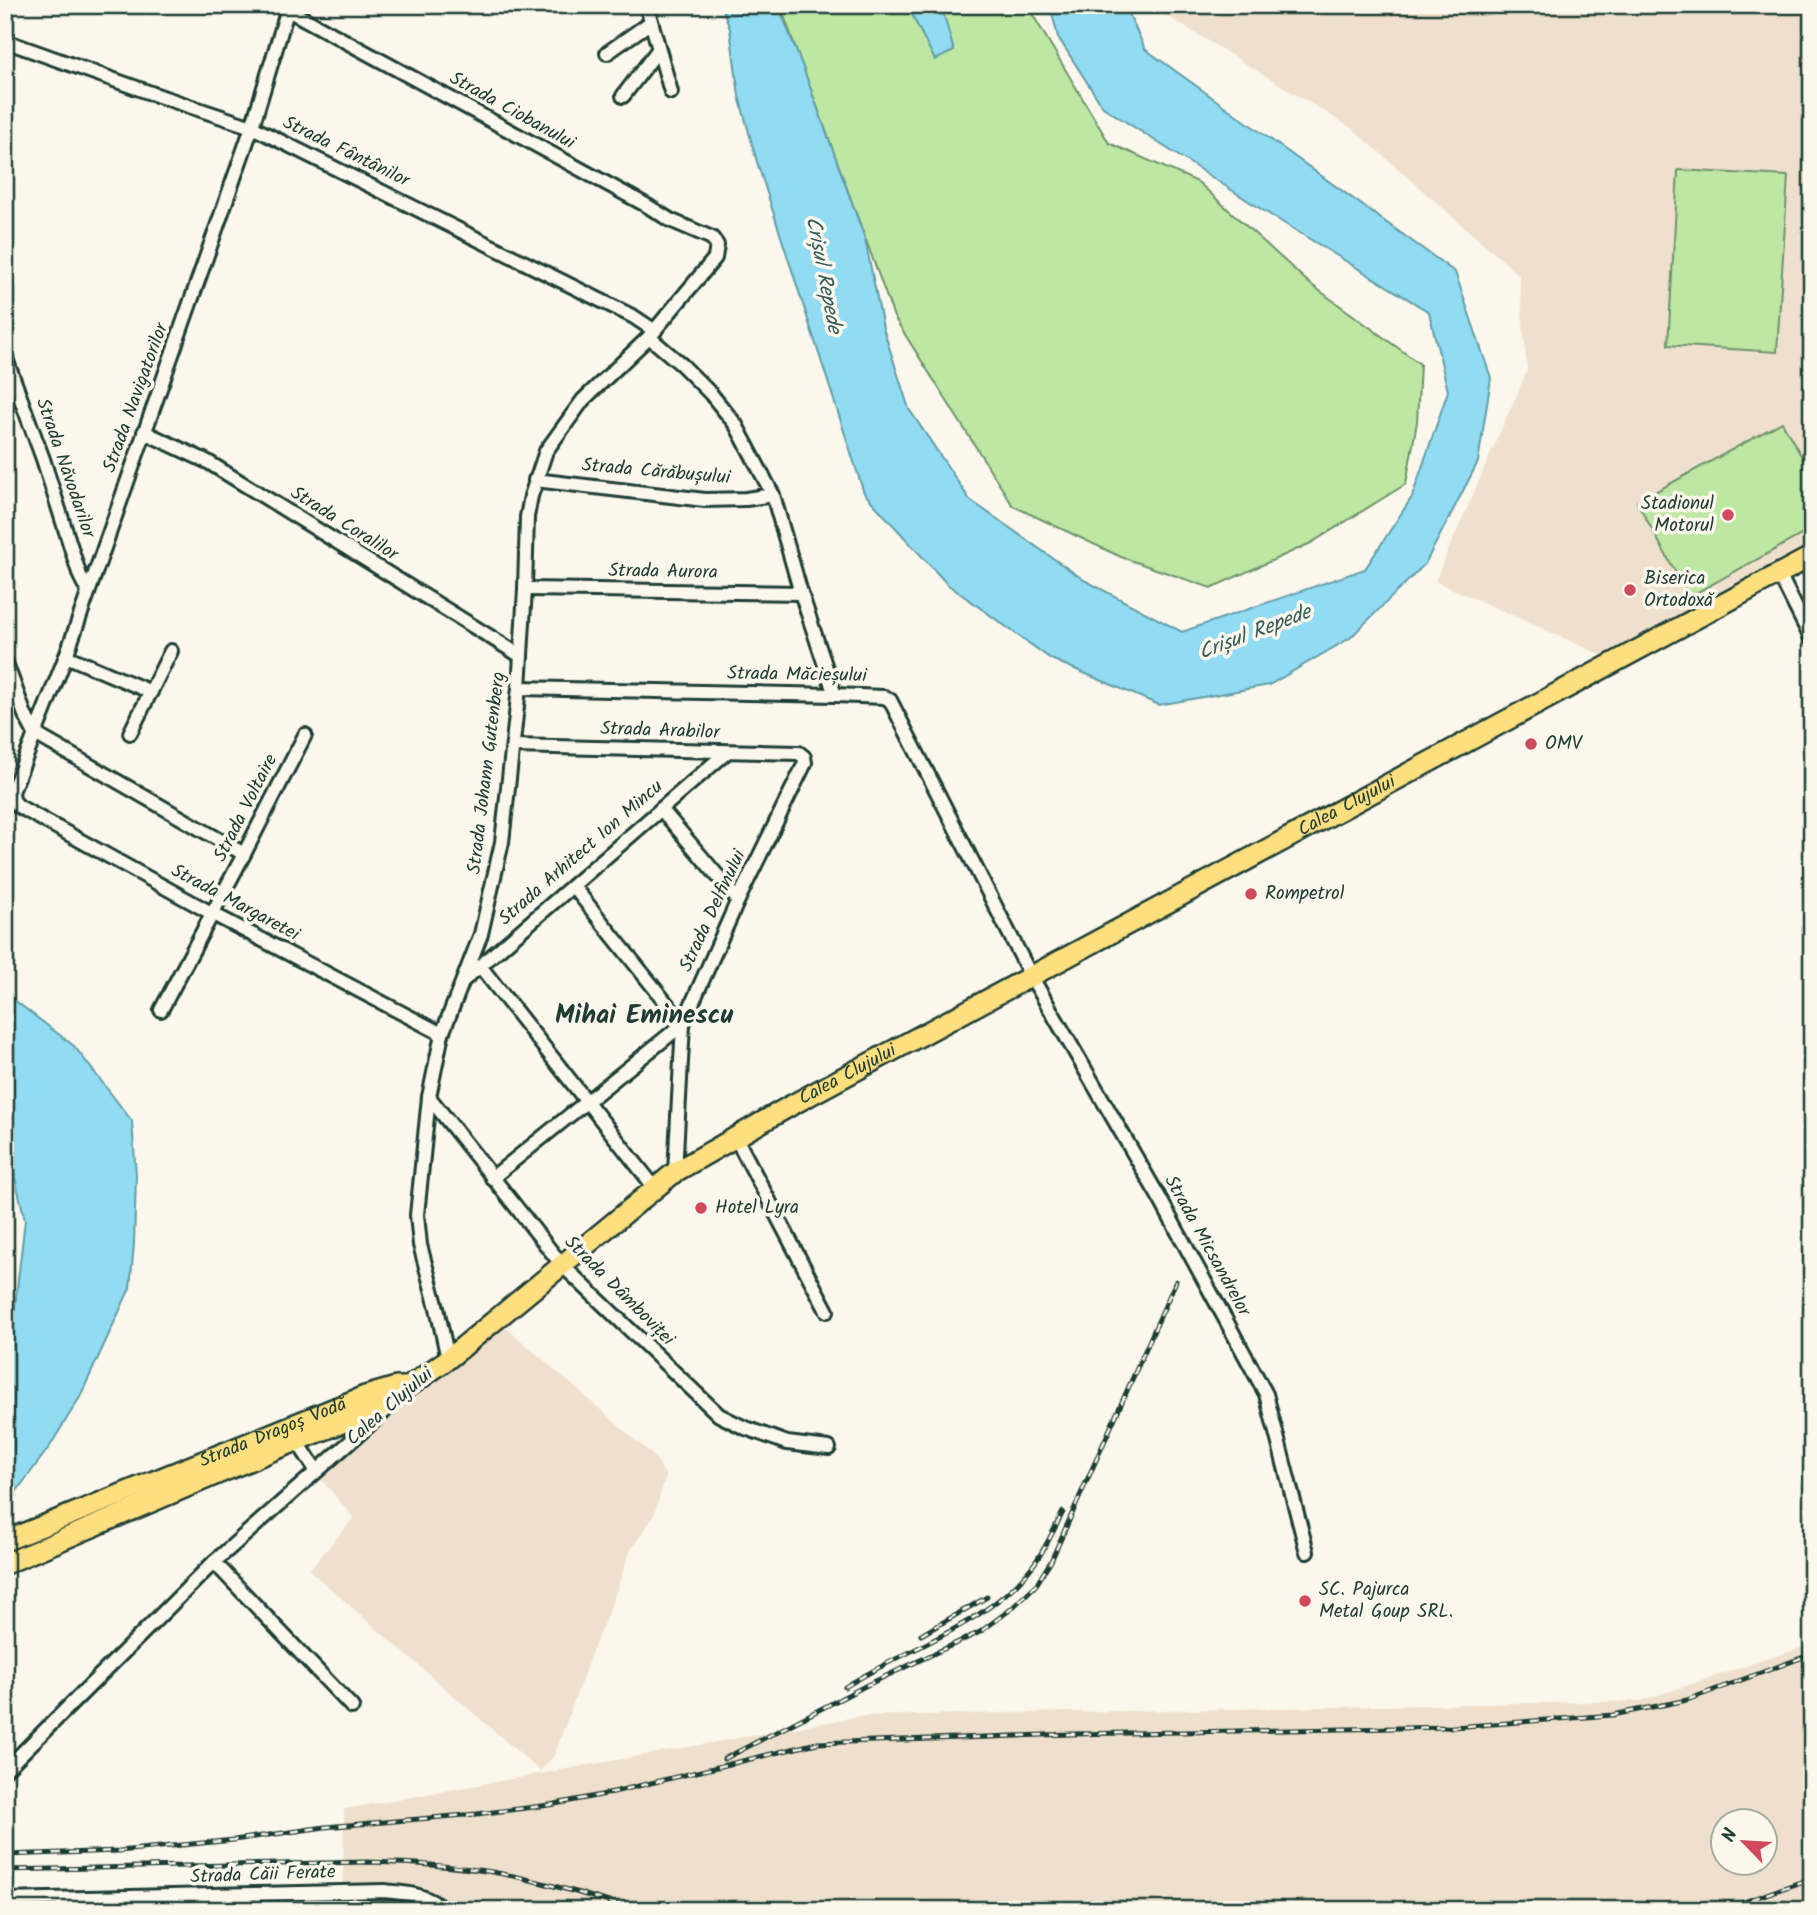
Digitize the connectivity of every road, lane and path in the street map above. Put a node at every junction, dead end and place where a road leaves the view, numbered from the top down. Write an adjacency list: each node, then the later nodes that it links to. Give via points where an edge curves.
1 (645, 5): 3 (street)
2 (289, 8): 9 (street, Strada Navigatorilor); 10 (street, Strada Ciobanului)
3 (651, 22): 5 (street); 6 (street)
4 (5, 41): 9 (street, Strada Fântânilor)
5 (658, 50): 7 (street); 8 (street)
6 (607, 53)
7 (671, 92)
8 (622, 96)
9 (252, 127): 11 (street, Strada Fântânilor, via 634,317); 13 (street, Strada Navigatorilor)
10 (718, 245): 11 (street, Strada Johann Gutenberg, via 715,258)
11 (652, 334): 14 (street, Strada Johann Gutenberg, via 583,400 546,451); 15 (street, Strada Fântânilor, via 736,425)
12 (5, 356): 19 (street, Strada Năvodarilor)
13 (144, 432): 19 (street, Strada Navigatorilor); 24 (street, Strada Coralilor, via 208,462)
14 (535, 480): 15 (street, Strada Cărăbușului, via 705,500); 18 (street, Strada Johann Gutenberg, via 527,517)
15 (773, 495): 20 (street, Strada Fântânilor)
16 (1812, 556): 17 (main road, Calea Clujului)
17 (1779, 574): 21 (street); 42 (main road, Calea Clujului)
18 (525, 589): 20 (street, Strada Aurora); 24 (street, Strada Johann Gutenberg)
19 (88, 592): 23 (street, Strada Navigatorilor)
20 (801, 593): 28 (street, Strada Fântânilor)
21 (1812, 640)
22 (171, 651): 27 (street)
23 (66, 656): 27 (street); 30 (street, Strada Navigatorilor)
24 (521, 656): 26 (street, Strada Johann Gutenberg)
25 (5, 660): 30 (street)
26 (519, 688): 28 (street, Strada Măcieșului); 32 (street, Strada Johann Gutenberg)
27 (151, 692): 29 (street)
28 (835, 695): 42 (street, Strada Măcieșului, via 890,699)
29 (130, 733)
30 (35, 734): 35 (street, Strada Navigatorilor); 37 (street)
31 (305, 735): 37 (street, Strada Voltaire)
32 (513, 746): 33 (street, Strada Arabilor); 43 (street, Strada Johann Gutenberg, via 493,885 481,934)
33 (727, 752): 34 (street, Strada Arabilor); 36 (street, Strada Arhitect Ion Mincu)
34 (804, 757): 39 (street, Strada Delfinului)
35 (13, 800): 40 (street, Strada Margaretei)
36 (661, 809): 38 (street, Strada Arhitect Ion Mincu); 39 (street)
37 (244, 854): 40 (street, Strada Voltaire)
38 (573, 886): 41 (street, Strada Arhitect Ion Mincu); 45 (street)
39 (738, 900): 45 (street, Strada Delfinului)
40 (213, 914): 44 (street, Strada Voltaire); 46 (street, Strada Margaretei)
41 (480, 966): 43 (street, Strada Arhitect Ion Mincu); 48 (street)
42 (1031, 976): 49 (main road, Calea Clujului); 63 (street, Strada Micsandrelor, via 1266,1394)
43 (461, 982): 46 (street, Strada Johann Gutenberg)
44 (161, 1010)
45 (683, 1024): 48 (street); 50 (street, Strada Delfinului)
46 (442, 1034): 47 (street, Strada Johann Gutenberg)
47 (429, 1097): 51 (street, Strada Dâmboviței); 55 (street, Strada Johann Gutenberg, via 417,1215 419,1245)
48 (587, 1100): 51 (street); 52 (street)
49 (735, 1136): 50 (main road, Calea Clujului); 54 (street)
50 (675, 1172): 52 (main road, Calea Clujului)
51 (492, 1178): 53 (street, Strada Dâmboviței)
52 (655, 1188): 53 (main road, Calea Clujului)
53 (562, 1265): 55 (main road, Calea Clujului); 60 (street, Strada Dâmboviței, via 719,1415 786,1443)
54 (827, 1311)
55 (448, 1359): 56 (main road, Calea Clujului)
56 (407, 1387): 57 (main road, Strada Dragoș Vodă); 58 (main road, Strada Dragoș Vodă, via 377,1409); 61 (street, Calea Clujului)
57 (365, 1396): 58 (main road, via 355,1407 301,1427); 59 (main road, Strada Dragoș Vodă)
58 (297, 1441): 59 (main road, Strada Dragoș Vodă); 61 (street)
59 (272, 1442): 62 (main road, Strada Dragoș Vodă); 65 (main road, Strada Dragoș Vodă)
60 (829, 1448)
61 (316, 1471): 64 (street, Calea Clujului)
62 (5, 1541)
63 (1307, 1552)
64 (214, 1562): 66 (street); 67 (street, Calea Clujului)
65 (5, 1564)
66 (352, 1707)
67 (5, 1770)
68 (5, 1900): 69 (street)
69 (76, 1904): 70 (street, Strada Căii Ferate, via 384,1891 432,1899)
70 (445, 1910)

